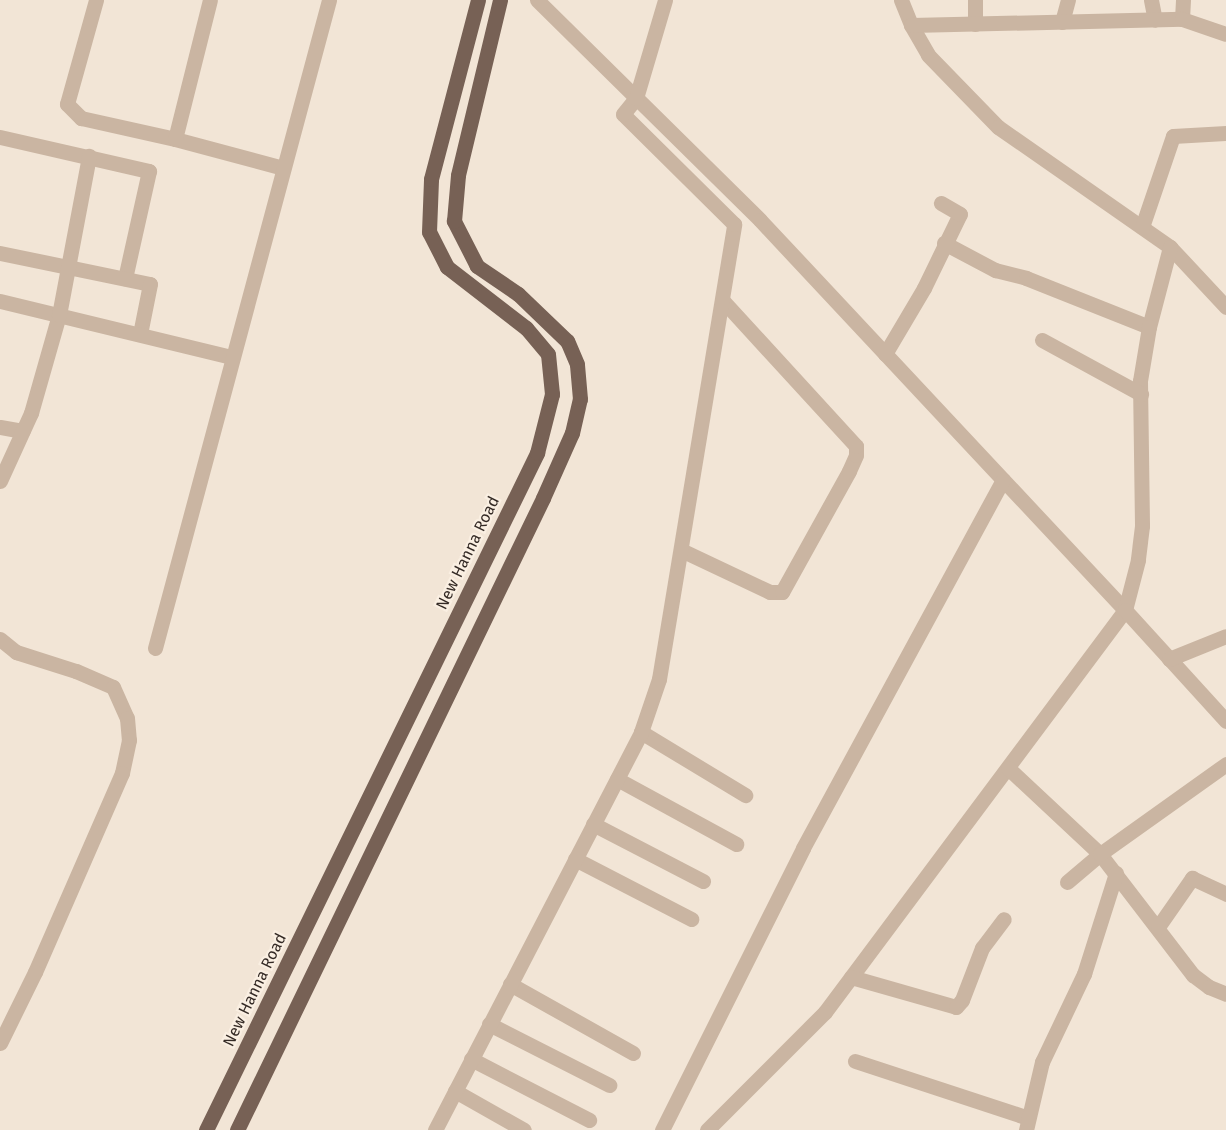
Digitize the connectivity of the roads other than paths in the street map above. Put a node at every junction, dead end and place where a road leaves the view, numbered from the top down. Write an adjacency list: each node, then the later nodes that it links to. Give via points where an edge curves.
1 (96, 0): 22 (street, via 67,104 81,118)
2 (210, 0): 22 (street)
3 (329, 0): 24 (street)
4 (478, 0): 81 (main road, New Hanna Road, via 431,179 429,232 447,267 526,328 548,354 552,394 537,453)
5 (500, 0): 82 (main road, via 458,175 454,221 477,266 518,294 567,341 577,364 580,399 572,433 543,498)
6 (537, 0): 19 (street)
7 (666, 0): 19 (street)
8 (901, 0): 17 (street)
9 (975, 0): 16 (street)
10 (1068, 0): 15 (street)
11 (1151, 0): 14 (street)
12 (1183, 0): 13 (street)
13 (1182, 19): 14 (street); 18 (street)
14 (1155, 20): 15 (street)
15 (1062, 22): 16 (street)
16 (975, 24): 17 (street)
17 (911, 25): 26 (street, via 928,55 998,127)
18 (1226, 34)
19 (636, 98): 32 (street, via 623,114 734,225); 39 (street, via 760,220)
20 (1226, 133): 26 (street, via 1173,136)
21 (0, 137): 23 (street)
22 (175, 138): 24 (street)
23 (89, 156): 30 (street); 31 (street, via 149,171)
24 (283, 168): 40 (street)
25 (941, 203): 27 (street, via 960,214)
26 (1142, 227): 28 (street)
27 (944, 243): 36 (street, via 995,270 1026,278); 39 (street, via 924,288)
28 (1170, 247): 34 (street); 36 (street)
29 (0, 253): 30 (street)
30 (68, 266): 31 (street); 35 (street)
31 (125, 278): 37 (street, via 150,284)
32 (722, 300): 46 (street); 46 (street, via 856,446 856,455 782,592 770,592)
33 (0, 301): 35 (street)
34 (1226, 307)
35 (58, 315): 37 (street); 43 (street)
36 (1149, 327): 41 (street)
37 (140, 334): 40 (street)
38 (1042, 340): 41 (street)
39 (885, 354): 44 (street)
40 (232, 357): 50 (street)
41 (1141, 394): 47 (street, via 1142,526)
42 (0, 427): 43 (street)
43 (23, 431): 45 (street)
44 (1003, 480): 47 (street); 85 (street, via 803,848)
45 (0, 481)
46 (681, 550): 53 (street, via 660,679)
47 (1125, 610): 51 (street); 55 (street)
48 (1226, 636): 51 (street)
49 (1, 641): 73 (street, via 16,652 76,670 114,687 127,718 129,740 122,773)
50 (154, 648)
51 (1169, 659): 52 (street)
52 (1226, 721)
53 (641, 732): 56 (street); 57 (street)
54 (1226, 764): 60 (street)
55 (1008, 768): 60 (street); 69 (street)
56 (617, 779): 58 (street); 59 (street)
57 (745, 795)
58 (593, 824): 61 (street); 63 (street)
59 (736, 844)
60 (1100, 854): 62 (street); 64 (street)
61 (575, 859): 66 (street); 70 (street)
62 (1116, 873): 68 (street); 80 (street, via 1084,974 1042,1062)
63 (702, 881)
64 (1067, 882)
65 (1226, 894): 68 (street, via 1192,878)
66 (691, 919)
67 (1004, 919): 69 (street, via 982,948 956,1007)
68 (1158, 927): 71 (street, via 1193,975)
69 (851, 977): 86 (street, via 825,1012)
70 (510, 984): 72 (street); 74 (street)
71 (1226, 994)
72 (489, 1024): 75 (street); 77 (street)
73 (0, 1043)
74 (633, 1053)
75 (471, 1059): 78 (street); 79 (street)
76 (855, 1061): 80 (street)
77 (609, 1085)
78 (455, 1090): 83 (street); 84 (street)
79 (589, 1120)
80 (1027, 1124)
81 (207, 1130)
82 (237, 1130)
83 (435, 1130)
84 (525, 1130)
85 (662, 1130)
86 (707, 1130)

